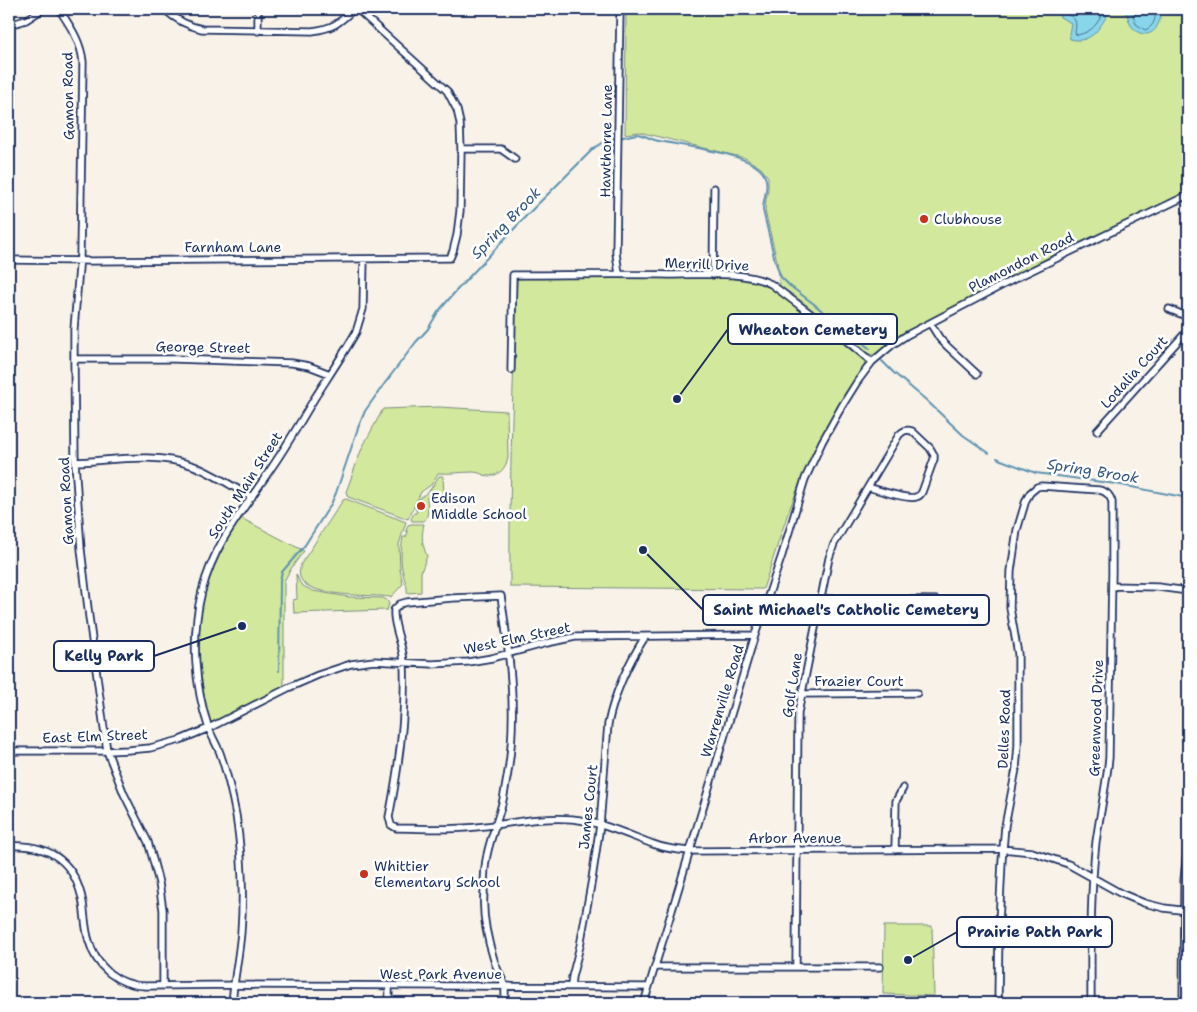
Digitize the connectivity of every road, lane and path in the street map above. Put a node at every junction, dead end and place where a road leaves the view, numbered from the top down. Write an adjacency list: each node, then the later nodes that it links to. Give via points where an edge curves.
1 (43, 9): 7 (street, via 26,20)
2 (59, 9): 15 (street, Gamon Road, via 77,39 83,62)
3 (164, 9): 8 (street, via 179,21 207,30)
4 (258, 9): 8 (street)
5 (356, 9): 8 (street, via 339,23 322,30); 9 (street, via 446,91 459,116)
6 (620, 9): 16 (street, Hawthorne Lane, via 616,253)
7 (9, 25)
8 (258, 30)
9 (461, 149): 10 (street, via 501,149); 13 (street, Farnham Lane, via 460,211 450,258)
10 (515, 159)
11 (714, 188): 17 (street)
12 (1188, 195): 20 (street, Plamondon Road, via 1035,268)
13 (364, 259): 15 (street, Farnham Lane); 25 (street, South Main Street, via 362,317 352,340)
14 (9, 260): 15 (street, Farnham Lane)
15 (80, 260): 22 (street, Gamon Road)
16 (619, 274): 17 (street, Merrill Drive); 24 (street, Merrill Drive, via 513,275)
17 (713, 275): 23 (street, Merrill Drive, via 752,277 771,284)
18 (1169, 309): 19 (street)
19 (1188, 317)
20 (930, 323): 23 (street, Plamondon Road, via 892,345); 26 (street, via 940,339)
21 (1188, 330): 27 (street, Lodalia Court)
22 (74, 359): 25 (street, George Street, via 284,362); 28 (street, Gamon Road)
23 (872, 362): 36 (street, Warrenville Road, via 842,406 811,465)
24 (511, 370)
25 (330, 374): 31 (street, South Main Street)
26 (977, 374)
27 (1098, 431)
28 (76, 462): 31 (street, via 145,458 185,463); 45 (street, Gamon Road, via 84,583)
29 (868, 487): 29 (street, Golf Lane, via 911,498 919,496 934,455 912,431 905,430); 34 (street, Golf Lane, via 834,544)
30 (1034, 489): 32 (street, Greenwood Drive, via 1041,486 1099,490 1108,494 1112,502); 51 (street, Delles Road, via 1026,500 1010,571 1010,608 1018,654 1018,745)
31 (252, 498): 43 (street, South Main Street, via 215,554 200,602 196,658)
32 (1112, 586): 33 (street); 55 (street, Greenwood Drive, via 1109,758)
33 (1188, 591)
34 (820, 600): 35 (street); 36 (street); 42 (street, Golf Lane)
35 (936, 600)
36 (766, 602): 37 (street, Warrenville Road)
37 (755, 635): 38 (street, West Elm Street); 53 (street, Warrenville Road)
38 (646, 637): 39 (street, West Elm Street, via 575,637); 48 (street, James Court, via 622,677 611,710)
39 (510, 654): 40 (street, West Elm Street, via 457,663); 40 (street, via 501,596 452,598 400,604 394,610); 47 (street, via 512,736 504,793)
40 (404, 663): 43 (street, West Elm Street, via 362,662 318,675); 47 (street, Arbor Avenue, via 404,712 389,817 391,825 396,828 450,829)
41 (917, 693): 42 (street, Frazier Court)
42 (801, 694): 54 (street, Golf Lane)
43 (209, 728): 45 (street, East Elm Street, via 160,746); 60 (street, South Main Street, via 228,781 240,849 242,902)
44 (9, 751): 45 (street, East Elm Street)
45 (107, 751): 61 (street, Gamon Road, via 148,842 157,871 163,910)
46 (903, 788): 52 (street, via 896,801)
47 (495, 825): 48 (street, Arbor Avenue, via 554,818); 63 (street, via 486,861 483,894 490,945)
48 (600, 825): 53 (street, Arbor Avenue, via 661,847); 64 (street, James Court)
49 (1188, 841): 56 (street, via 1184,880)
50 (9, 846): 61 (street, West Park Avenue, via 38,848 64,862 78,885 88,940 102,968 118,980 132,985)
51 (1003, 849): 52 (street, Arbor Avenue); 55 (street, Arbor Avenue, via 1032,852 1068,864); 71 (street, Delles Road)
52 (895, 850): 54 (street, Arbor Avenue)
53 (690, 851): 54 (street, Arbor Avenue); 57 (street, Warrenville Road)
54 (796, 851): 58 (street, Golf Lane)
55 (1094, 878): 56 (street, Arbor Avenue, via 1144,903); 72 (street, Greenwood Drive)
56 (1186, 911): 66 (street)
57 (655, 967): 58 (street); 65 (street, Warrenville Road)
58 (796, 967): 59 (street)
59 (880, 967)
60 (234, 985): 61 (street, West Park Avenue); 62 (street, West Park Avenue); 67 (street, South Main Street)
61 (163, 986)
62 (389, 986): 63 (street, West Park Avenue); 68 (street)
63 (505, 986): 64 (street, West Park Avenue); 69 (street)
64 (571, 986): 65 (street, West Park Avenue)
65 (648, 987): 70 (street, Warrenville Road)
66 (1184, 999)
67 (232, 1003)
68 (389, 1003)
69 (505, 1003)
70 (644, 1003)
71 (998, 1003)
72 (1091, 1003)

